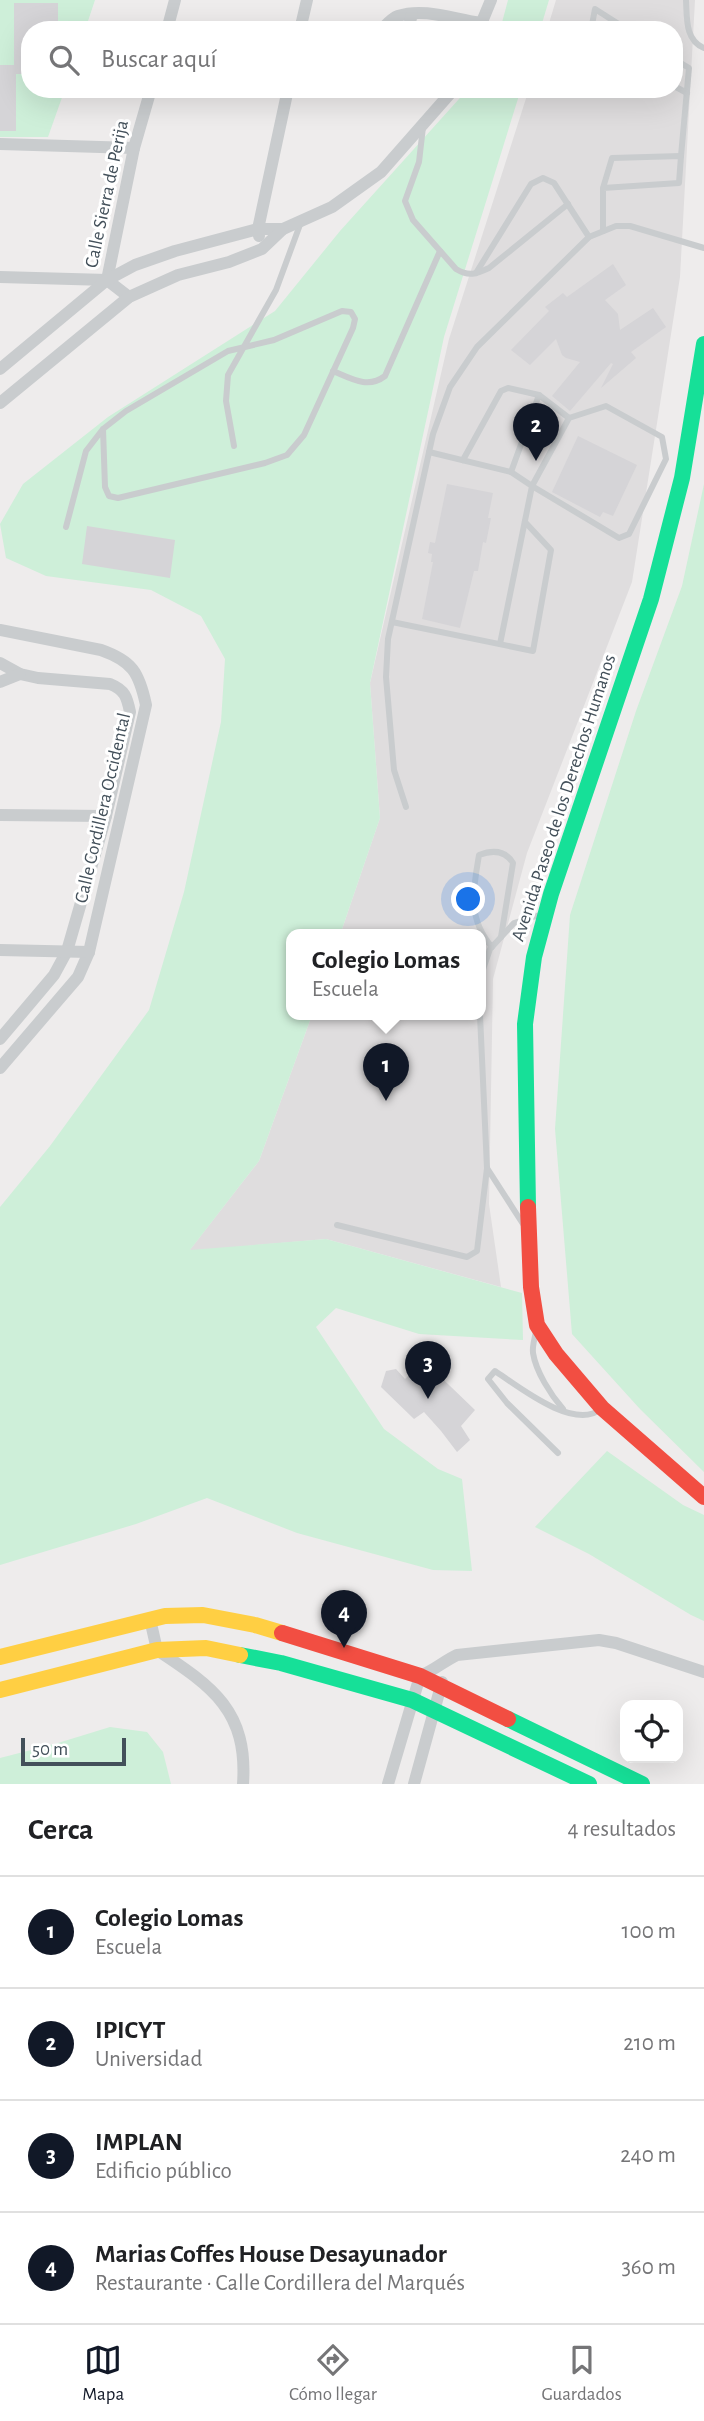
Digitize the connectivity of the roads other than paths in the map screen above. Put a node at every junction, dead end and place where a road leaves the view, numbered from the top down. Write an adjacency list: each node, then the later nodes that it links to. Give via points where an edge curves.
1 (175, 0): 6 (street)
2 (307, 0): 7 (street)
3 (491, 0): 11 (street)
4 (686, 0): 14 (lane, via 693,41)
5 (412, 14): 8 (street); 9 (street); 10 (street, via 434,13)
6 (169, 21)
7 (302, 21)
8 (391, 21)
9 (410, 21)
10 (460, 21)
11 (482, 21)
12 (593, 21): 13 (lane, via 595,9)
13 (614, 21)
14 (704, 48)
15 (683, 64): 17 (lane, via 689,68)
16 (683, 91): 17 (lane)
17 (687, 93): 24 (lane)
18 (148, 98): 23 (street, Calle Sierra de Perija)
19 (286, 98): 28 (street)
20 (446, 98): 21 (street)
21 (423, 124): 27 (street, via 381,172 332,208); 34 (lane, via 419,162 405,201 413,220)
22 (0, 144): 23 (street)
23 (134, 148): 37 (street, Calle Sierra de Perija)
24 (681, 156): 25 (lane, via 612,158); 25 (lane, via 679,183)
25 (603, 188): 30 (lane)
26 (568, 204): 31 (lane); 35 (lane); 35 (lane, via 554,183 543,178 531,184)
27 (301, 222): 29 (street); 40 (lane, via 276,290)
28 (258, 229): 29 (street); 33 (street); 37 (street, via 175,251)
29 (283, 229): 33 (street)
30 (603, 231): 31 (lane); 32 (lane, via 630,226)
31 (589, 236): 48 (lane, via 477,347 450,387)
32 (704, 248)
33 (262, 249): 38 (street, via 178,275)
34 (440, 251): 35 (lane, via 456,269); 42 (lane, via 385,376 366,384)
35 (475, 275)
36 (0, 277): 37 (street)
37 (107, 280): 38 (street, Calle Sierra de Perija); 41 (street)
38 (129, 297): 44 (street)
39 (704, 344): 63 (street, Avenida Paseo de los Derechos Humanos, via 682,478 651,598)
40 (243, 348): 42 (lane, via 342,311 351,312 354,328); 46 (lane, via 228,351); 47 (lane, via 228,374 226,401)
41 (0, 369)
42 (333, 371): 46 (lane, via 304,435 286,455 265,463 118,498 109,496 105,487)
43 (539, 395): 45 (lane); 49 (lane, via 508,388 501,391); 50 (lane)
44 (0, 403)
45 (569, 418): 51 (lane); 51 (lane, via 606,406 662,437 666,459 629,534 619,538)
46 (103, 429): 53 (lane, via 86,451)
47 (234, 446)
48 (429, 452): 49 (lane); 54 (lane)
49 (463, 460): 50 (lane)
50 (511, 472): 51 (lane)
51 (532, 486): 52 (lane)
52 (525, 522): 56 (lane); 56 (lane, via 551,550 533,652)
53 (66, 527)
54 (392, 622): 56 (lane); 60 (lane, via 386,677 394,770)
55 (0, 630): 70 (street, Calle Cordillera Occidental, via 101,650 128,663 142,685 146,705)
56 (499, 644)
57 (0, 663): 58 (street, Calle Cordillera Occidental)
58 (20, 674): 59 (street); 62 (street, Calle Cordillera Occidental, via 101,681 119,687 127,696 130,712)
59 (0, 681)
60 (406, 807)
61 (0, 815): 62 (street)
62 (106, 816): 69 (street, Calle Cordillera Occidental)
63 (546, 913): 65 (lane, via 514,923); 77 (street, Avenida Paseo de los Derechos Humanos, via 524,1024)
64 (479, 929): 65 (lane, via 473,905 479,855 489,851 506,855 513,863)
65 (501, 937): 67 (lane)
66 (486, 940): 67 (lane)
67 (492, 947): 71 (lane)
68 (0, 950): 69 (street)
69 (67, 951): 70 (street); 73 (street, Calle Cordillera Occidental, via 54,975)
70 (89, 952): 74 (street, Calle Cordillera Occidental, via 78,977)
71 (486, 964)
72 (480, 1020): 75 (lane)
73 (0, 1038)
74 (0, 1068)
75 (487, 1168): 76 (lane, via 477,1251 467,1257); 77 (lane)
76 (337, 1225)
77 (528, 1231): 78 (street, Avenida Paseo de los Derechos Humanos)
78 (537, 1325): 79 (street, Avenida Paseo de los Derechos Humanos); 80 (lane, via 533,1353 538,1368)
79 (602, 1408): 80 (lane, via 584,1417); 82 (street, Avenida Paseo de los Derechos Humanos)
80 (567, 1413): 81 (lane, via 495,1371 488,1379)
81 (558, 1453)
82 (704, 1497)
83 (150, 1619): 84 (street); 85 (street); 88 (street, via 203,1615 255,1625)
84 (157, 1650): 90 (street); 91 (street, via 206,1648 281,1663); 94 (street, via 191,1673 221,1700 233,1718 244,1765)
85 (0, 1657)
86 (440, 1668): 87 (street, via 457,1655 599,1640); 88 (street); 89 (street)
87 (704, 1672)
88 (420, 1676): 89 (street); 91 (street)
89 (443, 1686): 92 (street); 93 (street)
90 (0, 1690)
91 (412, 1700): 92 (street); 95 (street)
92 (435, 1710): 96 (street); 97 (street)
93 (637, 1783)
94 (243, 1784)
95 (388, 1784)
96 (414, 1784)
97 (589, 1784)

